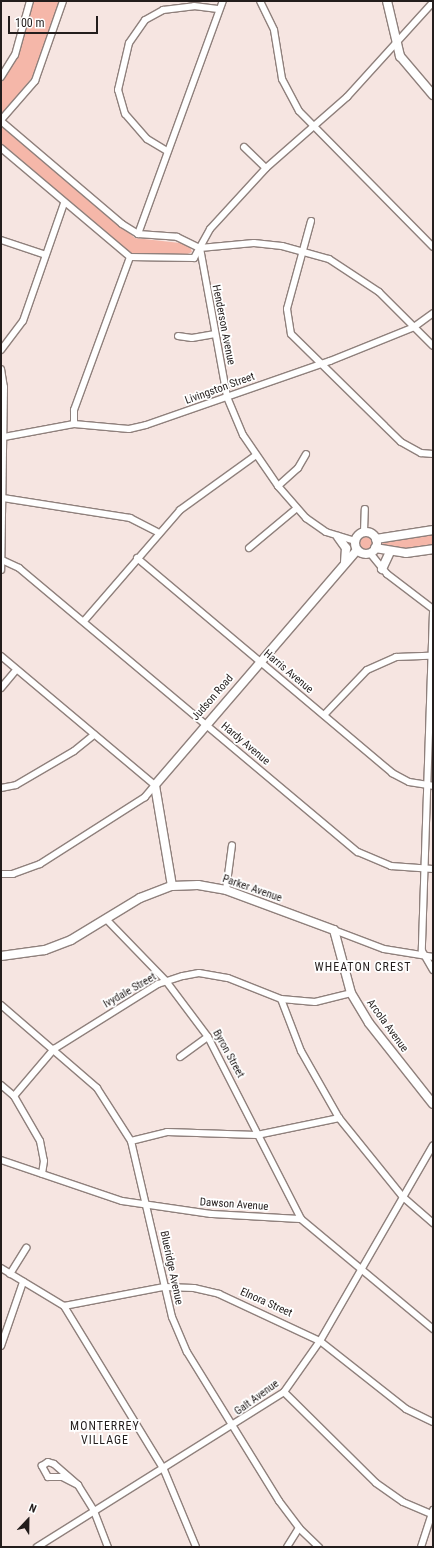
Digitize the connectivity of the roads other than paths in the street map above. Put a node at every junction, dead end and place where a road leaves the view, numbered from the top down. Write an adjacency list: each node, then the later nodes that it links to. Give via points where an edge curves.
1 (30, 1): 9 (street, via 15,55)
2 (63, 1): 11 (street, via 35,81)
3 (223, 1): 7 (street)
4 (260, 1): 12 (street, via 274,30 286,90)
5 (387, 1): 8 (street)
6 (433, 2): 8 (street)
7 (218, 9): 15 (street); 15 (street, via 194,6 163,10 145,20 129,43 118,90 125,114 147,139)
8 (394, 41): 10 (street, via 407,67); 12 (street, via 355,89)
9 (1, 77)
10 (433, 95)
11 (1, 121): 19 (street)
12 (313, 126): 16 (street); 21 (street)
13 (244, 147): 16 (street)
14 (1, 148): 17 (street)
15 (167, 151): 19 (street)
16 (266, 168): 22 (street, via 210,229)
17 (64, 203): 24 (street); 25 (street)
18 (310, 221): 23 (street)
19 (138, 234): 22 (street, via 177,237)
20 (1, 240): 24 (street)
21 (433, 247)
22 (200, 248): 23 (street, via 254,243); 25 (street, via 194,258); 28 (street, Henderson Avenue)
23 (303, 250): 27 (street, via 329,259 362,278); 32 (street, via 287,309 288,324 298,343)
24 (46, 255): 31 (street, via 21,326)
25 (130, 257): 35 (street, via 74,410)
26 (433, 313): 27 (street, Livingston Street)
27 (414, 327): 30 (street); 32 (street, Livingston Street)
28 (214, 334): 29 (street, via 192,338); 34 (street, Henderson Avenue)
29 (178, 336)
30 (433, 346)
31 (1, 350)
32 (319, 364): 34 (street, Livingston Street); 38 (street, via 401,442 421,452)
33 (1, 368): 36 (street)
34 (227, 397): 35 (street, Livingston Street, via 129,429); 39 (street, Henderson Avenue)
35 (74, 424): 36 (street, Livingston Street)
36 (4, 438): 41 (street)
37 (306, 454): 40 (street, via 298,468)
38 (433, 454)
39 (255, 456): 40 (street, Henderson Avenue); 45 (street, via 180,510)
40 (278, 486): 42 (street, Henderson Avenue)
41 (3, 498): 45 (street, via 130,518); 56 (street)
42 (297, 508): 47 (street, Henderson Avenue, via 317,527); 50 (street)
43 (365, 509): 46 (street)
44 (433, 530): 48 (street)
45 (158, 532): 55 (street)
46 (364, 532): 48 (street); 49 (street)
47 (338, 537): 49 (street, Henderson Avenue); 57 (street, via 346,548)
48 (376, 540): 53 (street)
49 (355, 541): 52 (street)
50 (249, 548)
51 (433, 549): 54 (street)
52 (357, 550): 53 (street); 57 (street, Judson Road)
53 (373, 550): 54 (street); 58 (street)
54 (390, 552): 58 (street)
55 (137, 558): 61 (street); 64 (street, Harris Avenue)
56 (2, 560): 59 (street); 61 (street, Hardy Avenue, via 19,568)
57 (345, 563): 64 (street, Judson Road)
58 (382, 569): 60 (street)
59 (1, 570)
60 (433, 611): 63 (street)
61 (84, 621): 68 (street, Hardy Avenue)
62 (1, 656): 65 (street)
63 (429, 656): 67 (street, via 396,657 367,670); 71 (street)
64 (260, 661): 67 (street, Harris Avenue); 68 (street, Judson Road)
65 (16, 670): 66 (street); 69 (street)
66 (1, 688)
67 (324, 715): 71 (street, Harris Avenue, via 392,773)
68 (206, 724): 70 (street, Judson Road); 75 (street, Hardy Avenue, via 358,852 391,866)
69 (94, 736): 70 (street); 73 (street, via 29,777)
70 (155, 785): 77 (street, via 145,797 40,864 13,874); 78 (street)
71 (425, 786): 72 (street, Harris Avenue); 75 (street)
72 (433, 786)
73 (1, 788)
74 (232, 845): 79 (street)
75 (424, 869): 76 (street, Hardy Avenue); 83 (street)
76 (433, 869)
77 (1, 874)
78 (172, 886): 79 (street, Parker Avenue, via 198,885); 80 (street, Parker Avenue, via 140,898)
79 (226, 890): 81 (street, Parker Avenue)
80 (106, 919): 82 (street, Parker Avenue, via 45,950); 86 (street, Byron Street)
81 (334, 930): 83 (street, Parker Avenue, via 384,949); 87 (street, Arcola Avenue)
82 (1, 956)
83 (424, 957): 84 (street, Parker Avenue); 85 (street)
84 (433, 957)
85 (433, 970)
86 (166, 981): 88 (street, Ivydale Street, via 200,973 228,978); 90 (street, Byron Street); 91 (street, Ivydale Street)
87 (351, 993): 88 (street, Ivydale Street, via 315,1002); 95 (street, Arcola Avenue, via 369,1023)
88 (282, 999): 96 (street, via 301,1051)
89 (1, 1005): 91 (street, Blueridge Avenue)
90 (208, 1037): 92 (street); 97 (street, Byron Street)
91 (54, 1049): 94 (street, Ivydale Street); 98 (street, Blueridge Avenue, via 97,1088)
92 (180, 1057)
93 (1, 1085): 94 (street)
94 (14, 1096): 101 (street, via 40,1141 44,1161)
95 (433, 1104)
96 (339, 1118): 97 (street); 102 (street)
97 (257, 1135): 98 (street, via 167,1132); 104 (street, Byron Street)
98 (131, 1141): 103 (street, Blueridge Avenue)
99 (433, 1145): 102 (street, Galt Avenue)
100 (1, 1160): 101 (street, Dawson Avenue)
101 (42, 1174): 103 (street, Dawson Avenue, via 112,1198)
102 (403, 1197): 105 (street); 108 (street, Galt Avenue)
103 (147, 1206): 104 (street, Dawson Avenue); 111 (street, Blueridge Avenue)
104 (301, 1219): 108 (street)
105 (433, 1223)
106 (26, 1248): 109 (street)
107 (1, 1268): 109 (street)
108 (362, 1270): 113 (street); 114 (street, Galt Avenue)
109 (10, 1274): 110 (street)
110 (23, 1282): 112 (street); 115 (street)
111 (164, 1287): 112 (street, Elnora Street); 114 (street, Elnora Street, via 194,1288 219,1294); 118 (street, Blueridge Avenue, via 172,1317 187,1352)
112 (64, 1306): 119 (street)
113 (433, 1329)
114 (320, 1341): 116 (street, Galt Avenue); 117 (street, Elnora Street, via 406,1409)
115 (1, 1346)
116 (284, 1392): 118 (street, Galt Avenue); 122 (street, via 376,1483 402,1502)
117 (433, 1422)
118 (234, 1426): 119 (street, Galt Avenue); 123 (street, Blueridge Avenue)
119 (164, 1470): 121 (street, Galt Avenue); 126 (street)
120 (78, 1485): 120 (street, via 54,1464 48,1462 42,1466 48,1477 62,1477); 121 (street)
121 (94, 1511): 124 (street, Galt Avenue); 125 (street)
122 (432, 1512): 129 (street)
123 (299, 1528): 127 (street); 128 (street, Blueridge Avenue)
124 (37, 1547)
125 (108, 1547)
126 (196, 1547)
127 (287, 1547)
128 (319, 1547)
129 (421, 1547)

